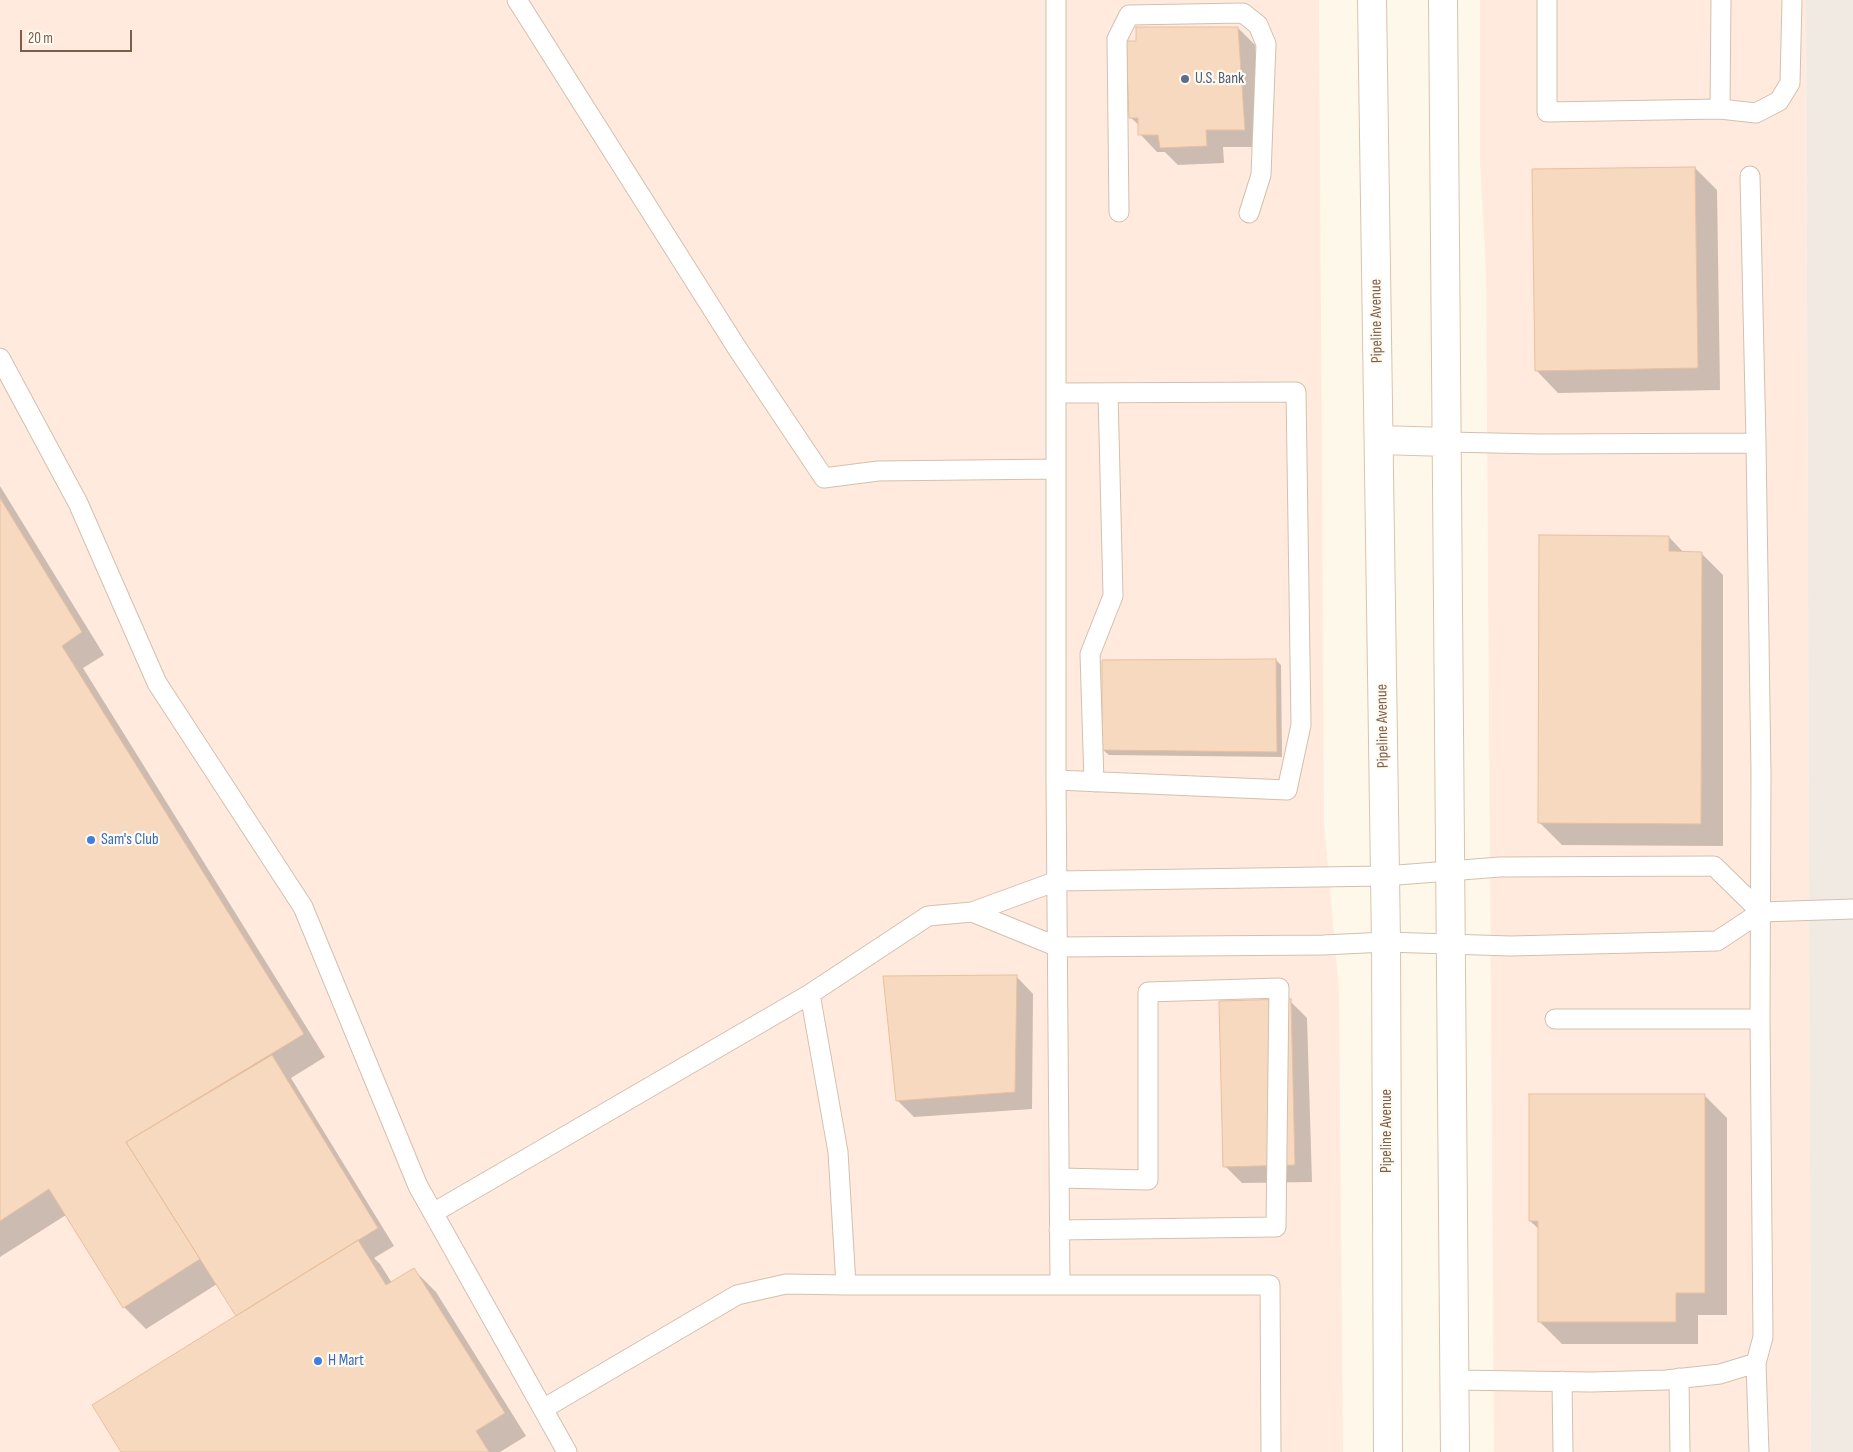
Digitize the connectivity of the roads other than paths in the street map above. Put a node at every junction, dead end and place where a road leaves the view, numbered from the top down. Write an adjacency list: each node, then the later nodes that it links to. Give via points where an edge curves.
1 (517, 0): 18 (lane, via 737,348 824,478 878,471)
2 (1056, 0): 13 (lane)
3 (1372, 0): 15 (main road, Pipeline Avenue)
4 (1443, 0): 16 (main road)
5 (1547, 0): 8 (lane, via 1547,112)
6 (1721, 0): 8 (lane)
7 (1792, 0): 8 (lane, via 1790,83 1779,101 1756,113)
8 (1720, 109)
9 (1750, 176): 17 (lane)
10 (1119, 212): 11 (lane, via 1117,39 1129,15 1243,13 1258,25 1266,44 1261,175)
11 (1249, 213)
12 (0, 358): 34 (lane, via 78,502 157,683 304,907 418,1186)
13 (1056, 393): 14 (lane); 18 (lane)
14 (1108, 393): 20 (lane, via 1113,596 1090,654); 20 (lane, via 1296,392 1301,725 1287,790)
15 (1379, 440): 16 (main road); 22 (main road, Pipeline Avenue)
16 (1447, 442): 17 (lane); 21 (main road)
17 (1756, 443): 26 (lane)
18 (1056, 469): 19 (lane)
19 (1056, 780): 20 (lane); 23 (lane)
20 (1094, 782)
21 (1451, 869): 22 (lane); 26 (lane, via 1714,866); 28 (main road)
22 (1384, 876): 23 (lane); 27 (main road, Pipeline Avenue)
23 (1057, 881): 25 (lane); 29 (lane)
24 (1853, 909): 26 (lane)
25 (972, 912): 29 (lane); 30 (lane, via 928,916)
26 (1761, 912): 28 (lane, via 1717,941 1510,946); 32 (lane)
27 (1386, 942): 28 (lane); 29 (lane); 45 (main road, Pipeline Avenue)
28 (1451, 944): 40 (main road)
29 (1058, 946): 33 (lane)
30 (810, 994): 34 (lane); 37 (lane, via 838,1152)
31 (1556, 1019): 32 (lane)
32 (1760, 1019): 38 (lane, via 1763,1337)
33 (1059, 1178): 35 (lane); 35 (lane, via 1148,1180 1148,992 1279,988 1276,1227)
34 (434, 1213): 42 (lane)
35 (1059, 1230): 36 (lane)
36 (1060, 1284): 37 (lane); 44 (lane, via 1270,1285)
37 (846, 1285): 42 (lane, via 786,1284 737,1295)
38 (1756, 1363): 39 (lane, via 1720,1374); 49 (lane)
39 (1679, 1378): 41 (lane); 48 (lane)
40 (1454, 1380): 41 (lane); 46 (main road)
41 (1562, 1381): 47 (lane)
42 (543, 1409): 43 (lane)
43 (567, 1452)
44 (1272, 1452)
45 (1388, 1452)
46 (1454, 1452)
47 (1563, 1452)
48 (1680, 1452)
49 (1759, 1452)

